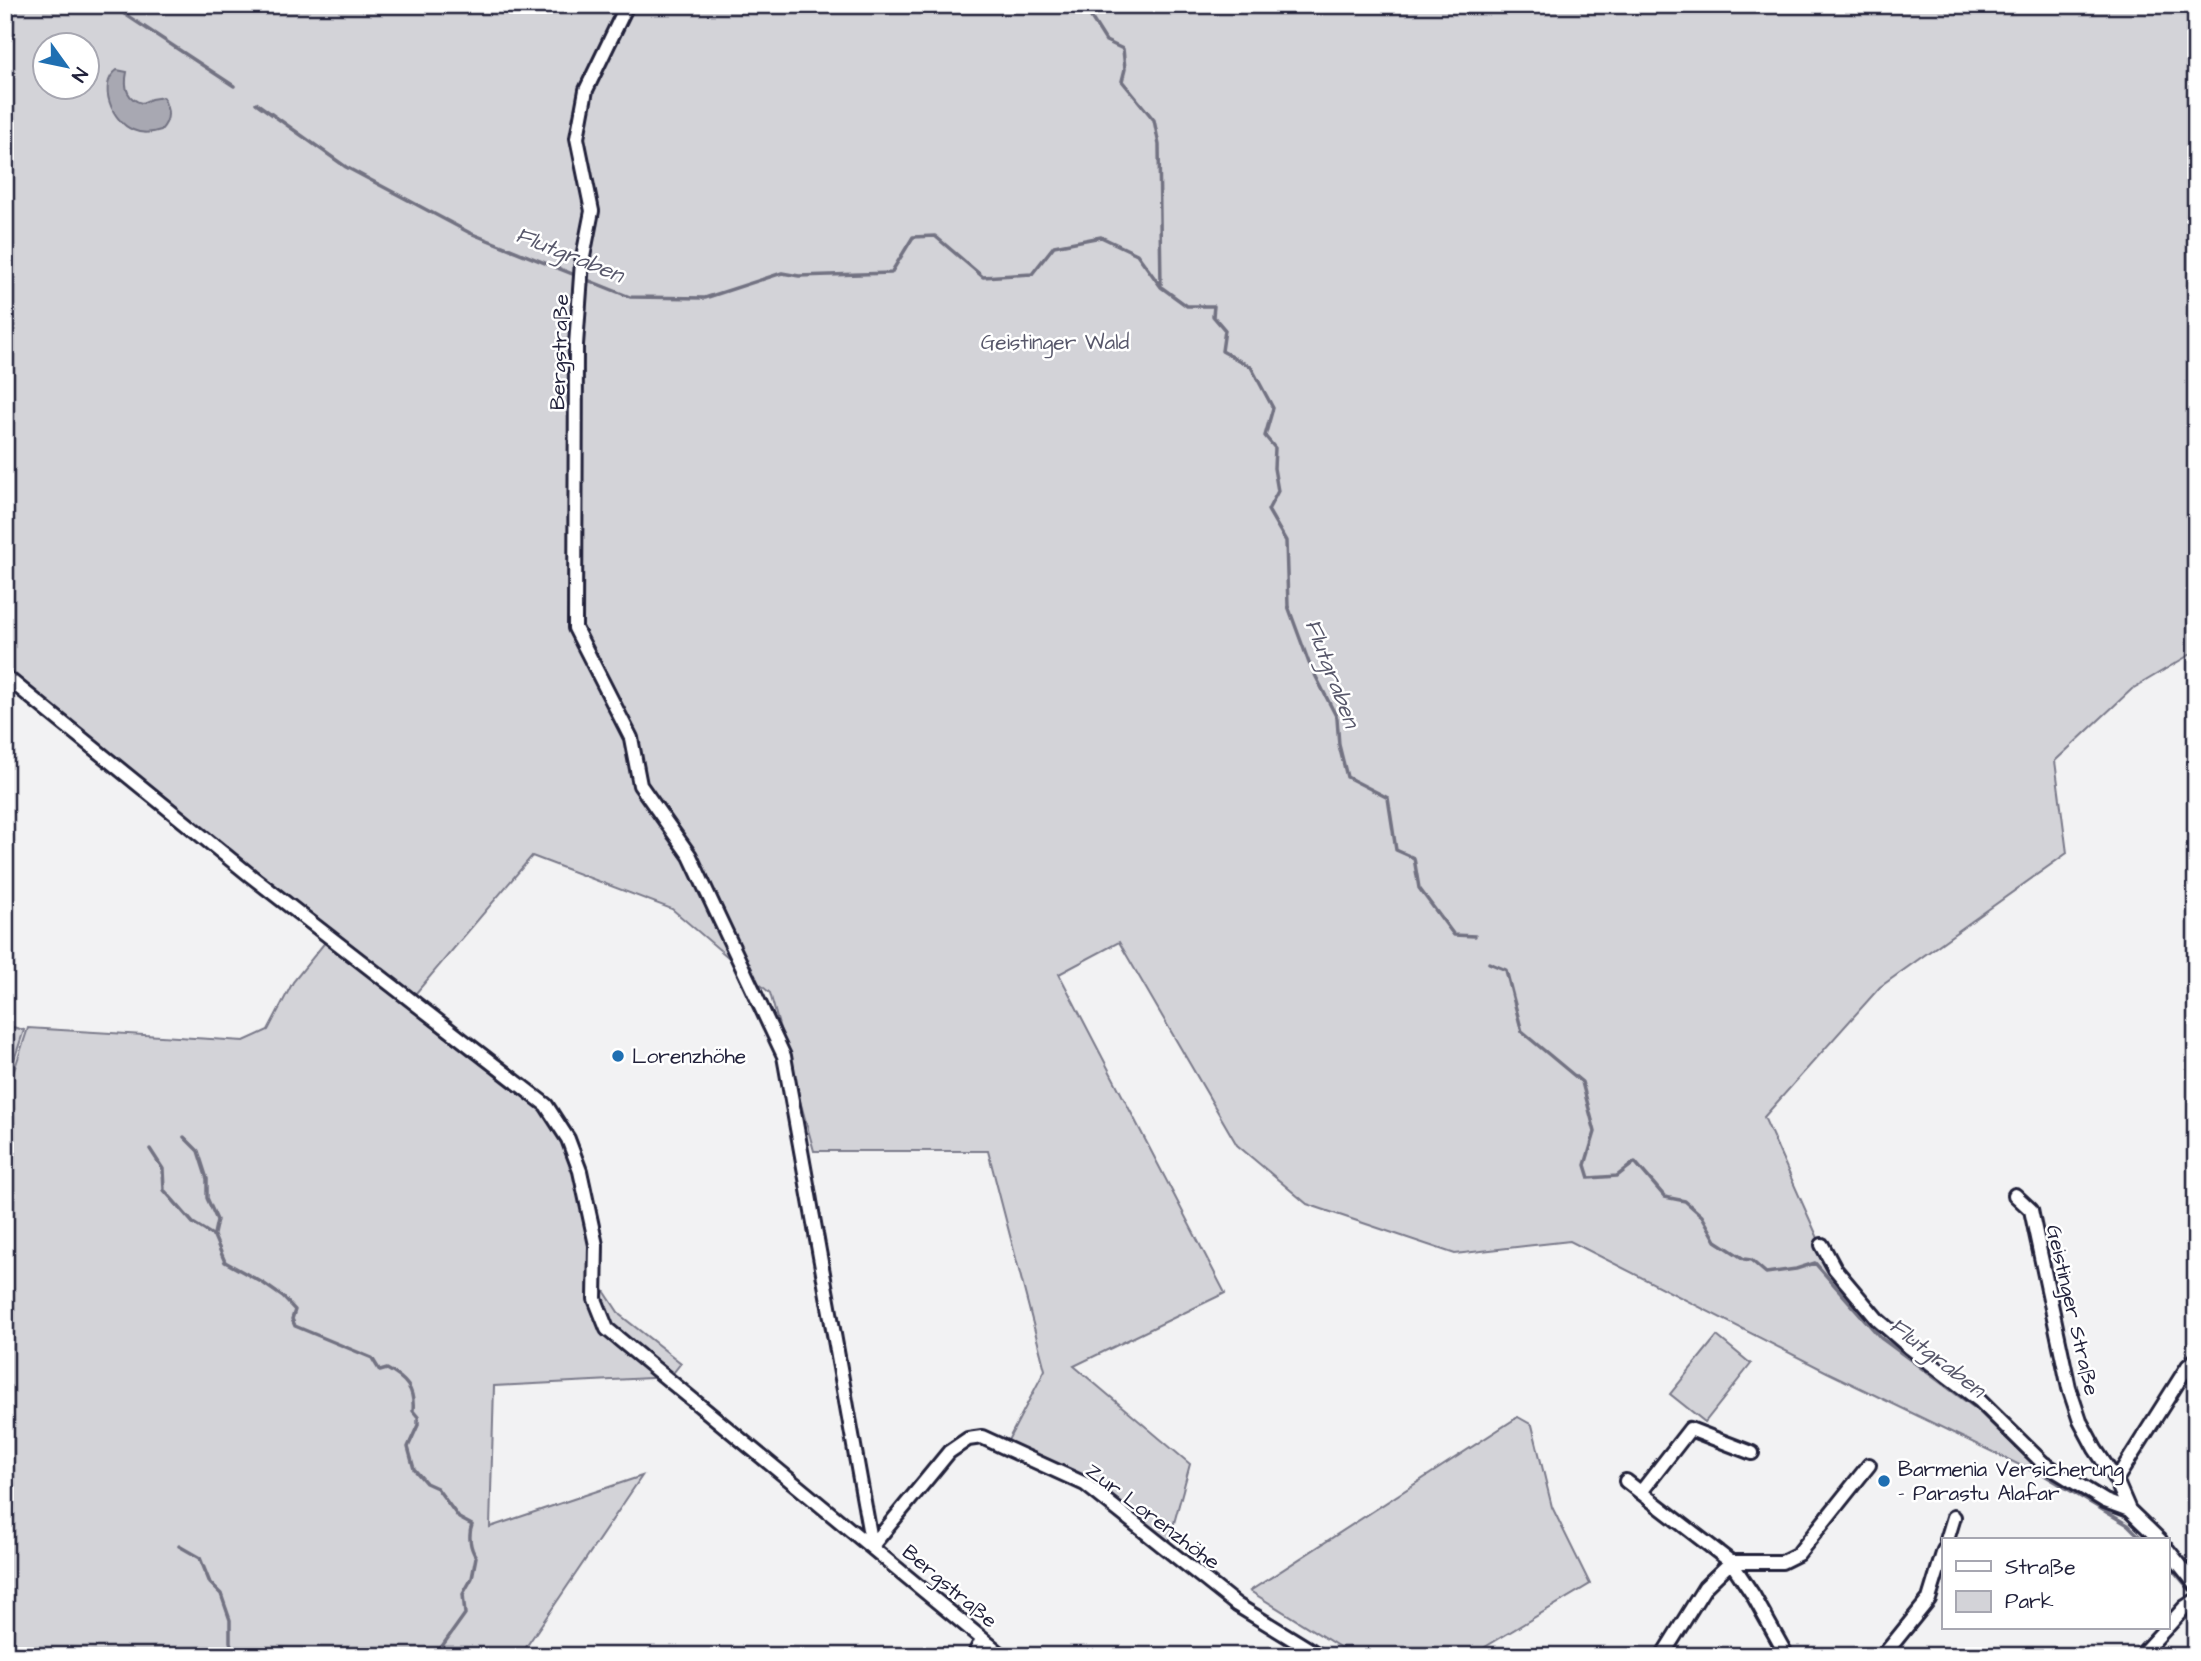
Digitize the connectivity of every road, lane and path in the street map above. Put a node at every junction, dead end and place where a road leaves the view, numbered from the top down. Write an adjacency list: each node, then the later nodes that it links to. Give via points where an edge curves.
1 (627, 5): 15 (street, Bergstraße, via 586,90 577,138 592,211 582,262 576,345 575,628 631,738 640,785 690,856 784,1056)
2 (5, 676): 15 (street, Bergstraße, via 251,877 546,1105 568,1139 580,1171 596,1245 595,1299 607,1329)
3 (2015, 1195): 8 (street, Geistinger Straße, via 2031,1210 2080,1421)
4 (1822, 1245): 11 (street, via 1835,1269 1878,1320 1980,1401 2043,1464)
5 (2196, 1359): 8 (street)
6 (1752, 1453): 10 (street, via 1690,1429)
7 (1869, 1465): 18 (street, via 1863,1484 1798,1554 1782,1562)
8 (2116, 1480): 11 (street, Geistinger Straße)
9 (1626, 1481): 10 (street)
10 (1640, 1492): 18 (street)
11 (2129, 1510): 14 (street, Geistinger Straße)
12 (1954, 1517): 13 (street)
13 (1948, 1538)
14 (2158, 1538)
15 (872, 1546): 23 (street, Bergstraße); 26 (street, Zur Lorenzhöhe, via 949,1452 968,1439 982,1437 1086,1484 1237,1605)
16 (2170, 1552): 19 (street)
17 (1942, 1557): 29 (street, via 1929,1599)
18 (1731, 1562): 27 (street, via 1705,1587); 28 (street)
19 (2196, 1584)
20 (2196, 1600): 21 (street)
21 (2170, 1624)
22 (2164, 1630): 30 (street)
23 (982, 1639): 24 (street); 25 (street, Bergstraße)
24 (974, 1656)
25 (1003, 1656)
26 (1320, 1656)
27 (1662, 1656)
28 (1787, 1656)
29 (1883, 1656)
30 (2140, 1656)

